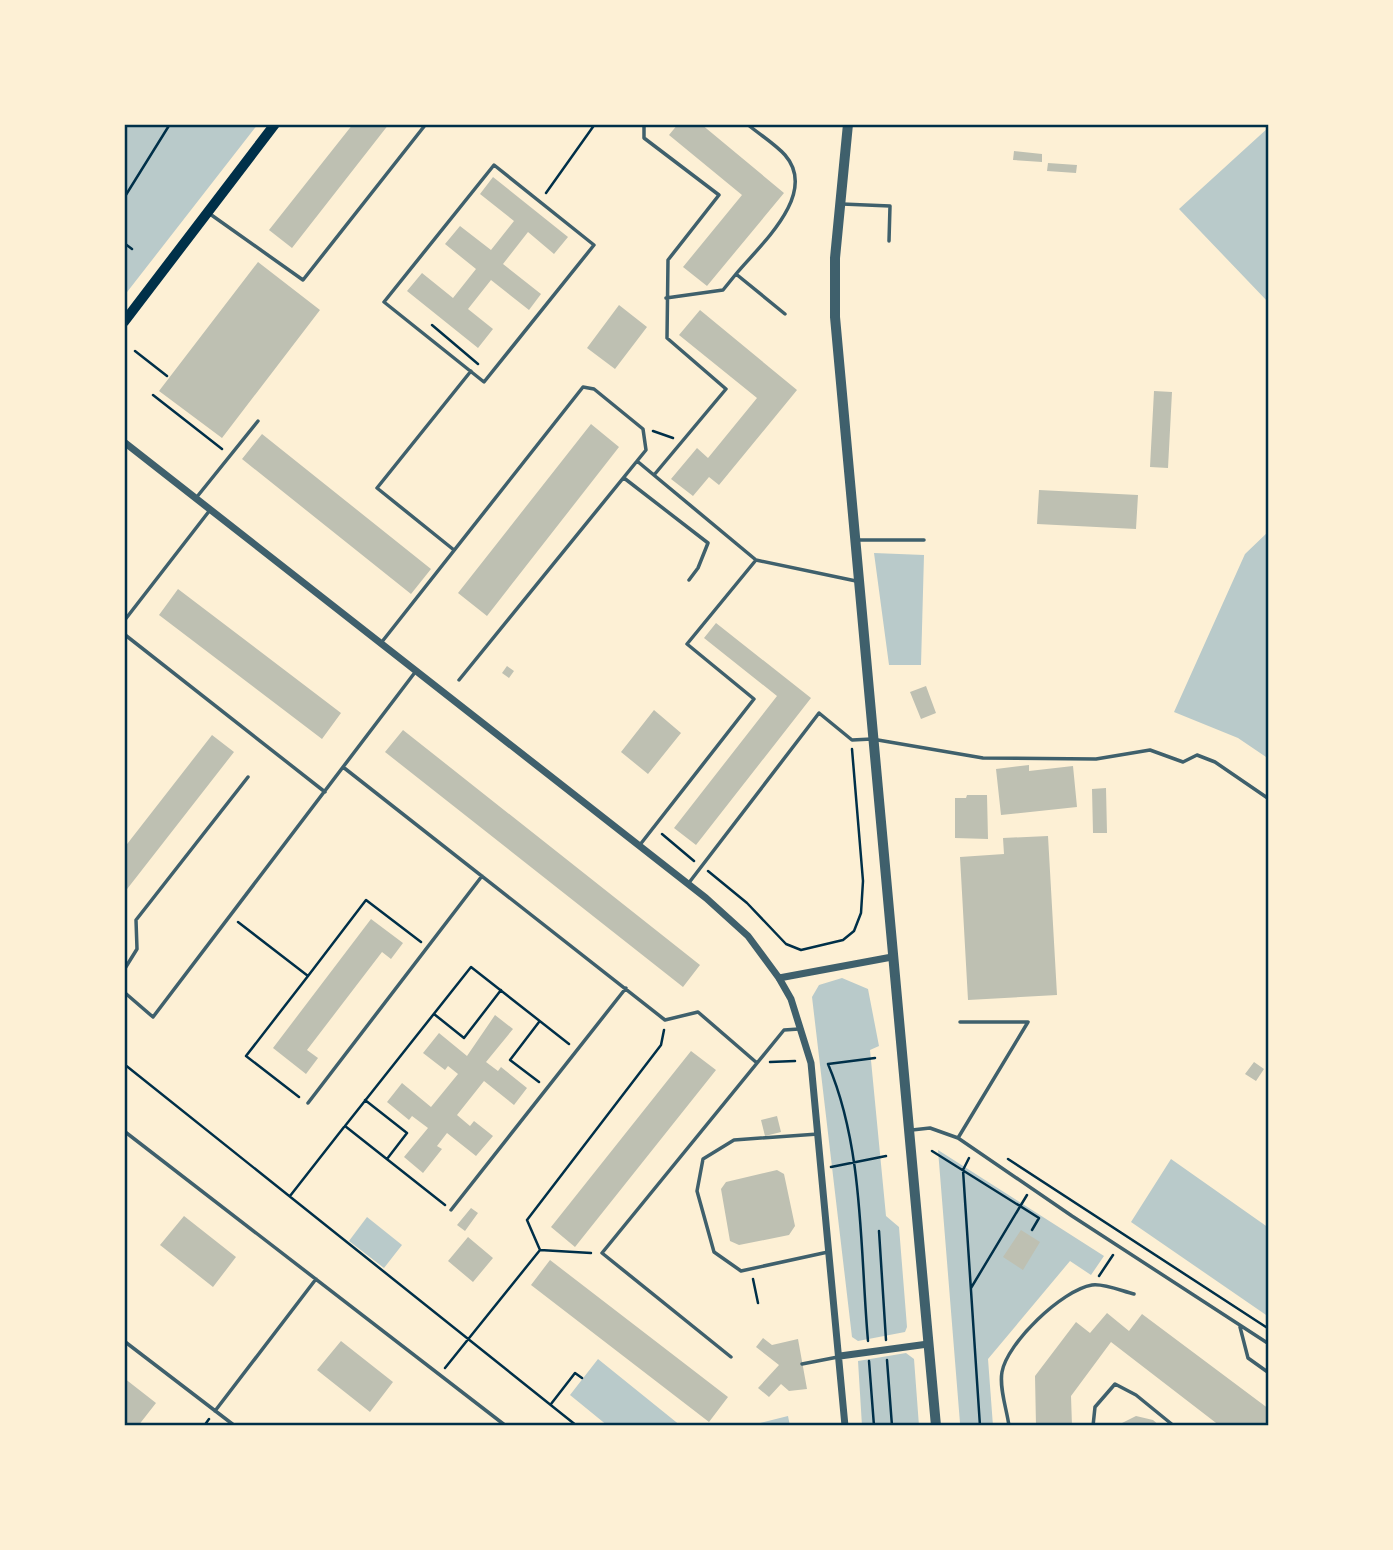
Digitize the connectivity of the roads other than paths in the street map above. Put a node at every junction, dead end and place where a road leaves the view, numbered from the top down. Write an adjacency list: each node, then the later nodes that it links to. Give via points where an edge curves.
1 (275, 124): 7 (main road)
2 (426, 124): 7 (lane, via 303,280)
3 (644, 124): 10 (lane, via 644,138 719,195 668,260)
4 (747, 124): 9 (lane, via 785,155 794,171 795,194)
5 (848, 124): 6 (street)
6 (840, 204): 8 (lane, via 890,206); 21 (street, via 835,317)
7 (208, 212): 12 (main road)
8 (889, 241)
9 (736, 274): 10 (lane, via 723,290); 11 (lane)
10 (666, 298): 17 (lane, via 667,338 726,389)
11 (785, 314)
12 (124, 322)
13 (471, 372): 13 (lane, via 384,302 494,165 594,245 484,382); 23 (lane, via 377,488)
14 (258, 421): 19 (lane)
15 (124, 442): 19 (street)
16 (637, 461): 17 (lane); 18 (lane); 23 (lane, via 646,450 643,429 594,390 583,387)
17 (654, 475): 24 (lane)
18 (624, 477): 25 (lane, via 708,543); 31 (lane)
19 (196, 498): 20 (street)
20 (210, 510): 27 (lane); 29 (street)
21 (855, 540): 22 (lane); 26 (street)
22 (925, 540)
23 (454, 550): 29 (lane)
24 (756, 560): 26 (lane); 37 (lane, via 687,644 754,699)
25 (690, 580)
26 (859, 582): 32 (street)
27 (124, 621)
28 (124, 634): 35 (lane)
29 (381, 643): 30 (street)
30 (416, 671): 33 (lane); 37 (street)
31 (459, 680)
32 (872, 739): 36 (lane, via 983,758 1096,759 1150,750 1183,762 1197,755); 39 (lane, via 852,740 819,713); 40 (street)
33 (343, 768): 35 (lane); 38 (lane)
34 (248, 777): 41 (lane, via 136,920 137,949)
35 (325, 792): 44 (lane, via 153,1017)
36 (1269, 799)
37 (639, 846): 39 (street)
38 (482, 876): 43 (lane); 48 (lane)
39 (688, 884): 42 (street, via 748,936)
40 (892, 957): 42 (street); 50 (street)
41 (124, 970)
42 (779, 978): 46 (street)
43 (626, 988): 47 (lane, via 665,1020 698,1012); 53 (lane)
44 (124, 992)
45 (960, 1022): 52 (lane, via 1028,1022)
46 (802, 1028): 47 (lane, via 784,1030); 51 (street)
47 (757, 1063): 62 (lane, via 602,1252)
48 (308, 1103)
49 (124, 1131): 55 (lane)
50 (909, 1131): 52 (lane, via 930,1128); 59 (street)
51 (820, 1134): 54 (street); 54 (lane, via 734,1140 703,1159 697,1191 714,1252 741,1271)
52 (958, 1138): 57 (lane)
53 (451, 1210)
54 (830, 1252): 61 (street)
55 (316, 1279): 65 (lane); 67 (lane)
56 (1133, 1294): 70 (lane, via 1093,1284 1043,1314 1017,1342 1002,1372)
57 (1239, 1325): 60 (lane); 64 (lane, via 1248,1358)
58 (124, 1341): 65 (lane)
59 (928, 1344): 61 (street); 69 (street)
60 (1269, 1344)
61 (840, 1356): 63 (lane); 68 (street)
62 (731, 1357)
63 (802, 1364)
64 (1269, 1373)
65 (215, 1411): 66 (lane)
66 (234, 1426)
67 (506, 1426)
68 (845, 1426)
69 (936, 1426)
70 (1009, 1426)
71 (1093, 1426): 72 (lane, via 1095,1407 1115,1384)
72 (1174, 1426)

